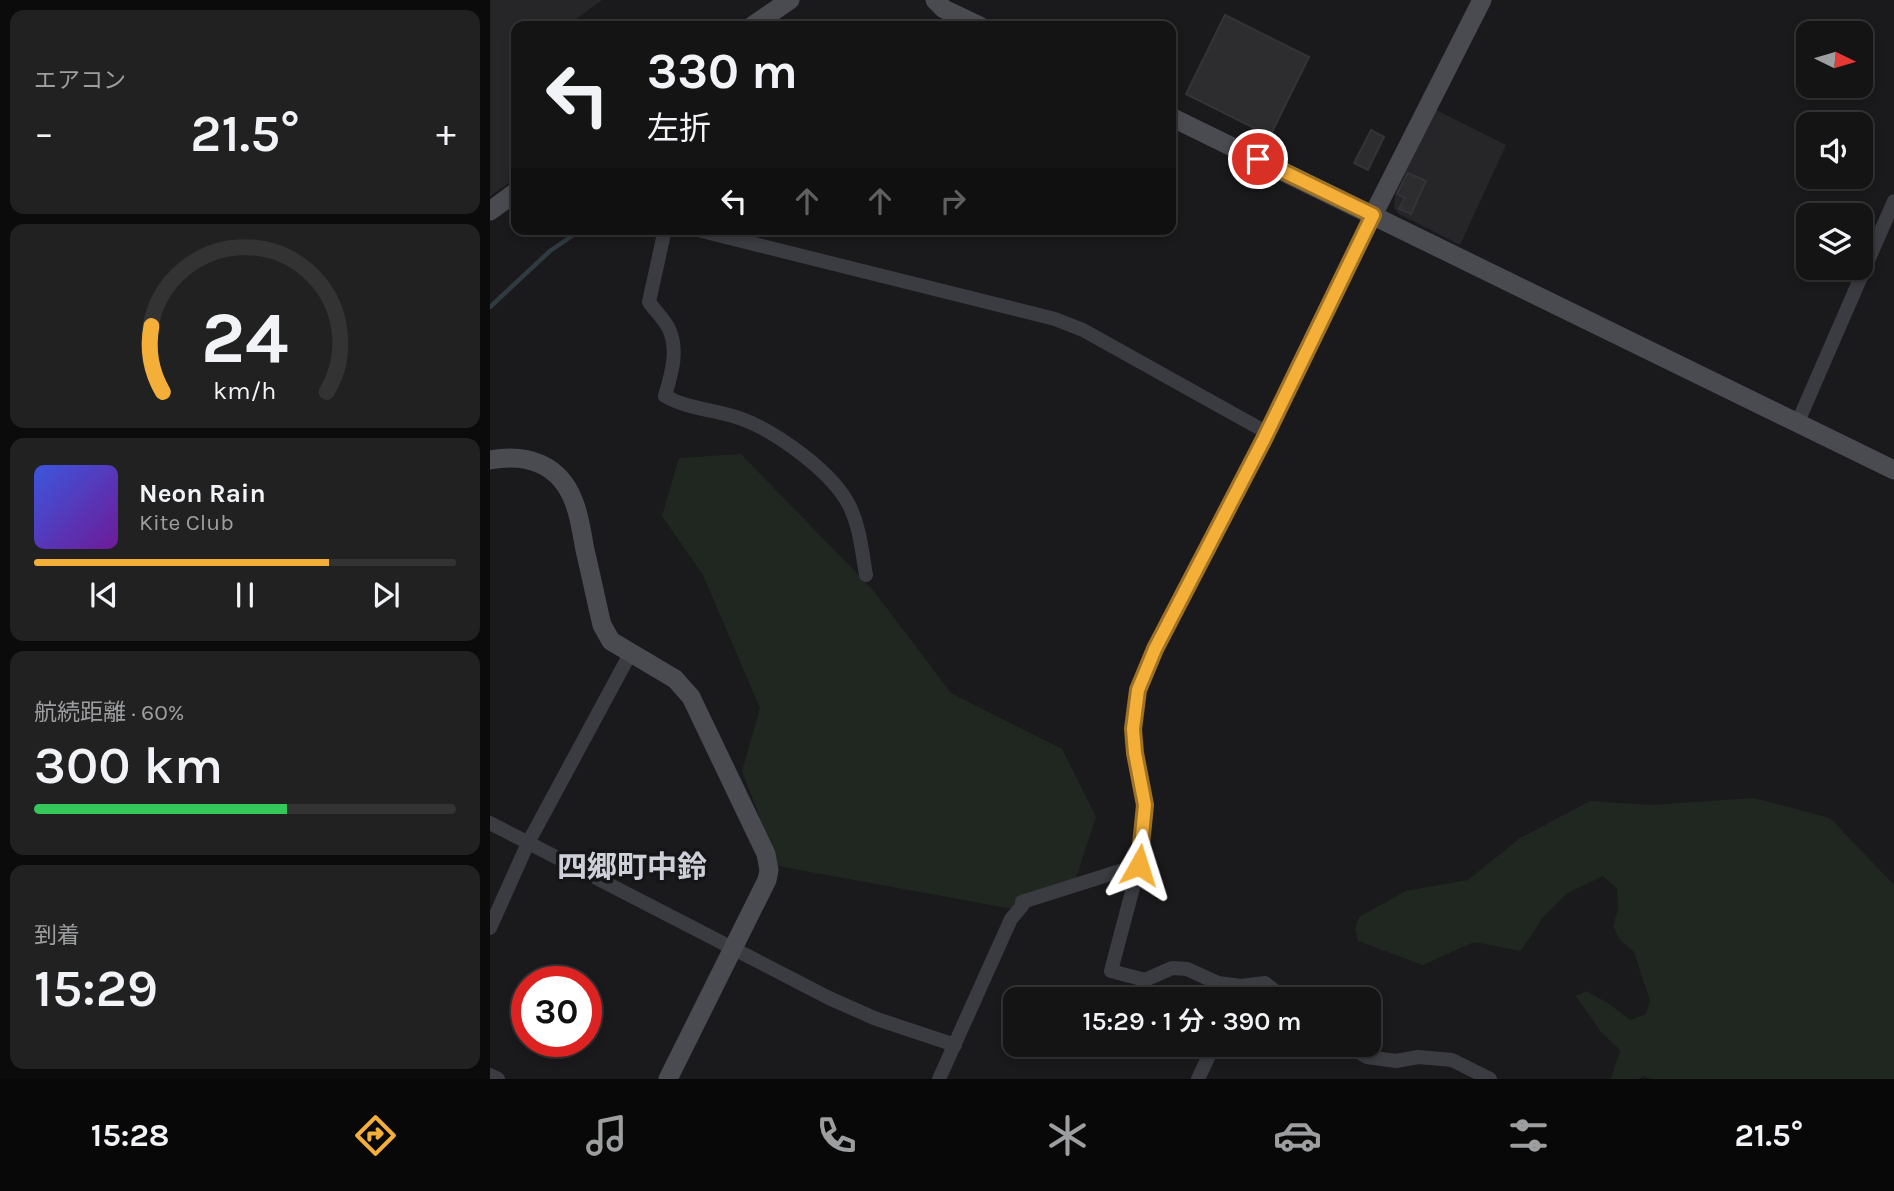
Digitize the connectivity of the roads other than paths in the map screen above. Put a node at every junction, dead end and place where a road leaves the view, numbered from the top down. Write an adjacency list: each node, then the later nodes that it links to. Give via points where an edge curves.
1 (790, 0): 4 (street)
2 (935, 0): 5 (street)
3 (1482, 0): 10 (street)
4 (759, 21)
5 (969, 21)
6 (1176, 119): 10 (street)
7 (511, 196): 9 (street)
8 (1894, 201): 13 (street)
9 (490, 211)
10 (1373, 215): 13 (street); 14 (street)
11 (664, 235): 17 (street, via 649,302 669,329 674,350 665,396 680,405 740,418 819,466 849,505)
12 (718, 235): 14 (street, via 1055,319 1083,330)
13 (1797, 424): 16 (street)
14 (1266, 432): 21 (street, via 1138,690 1133,729 1145,805)
15 (490, 460): 18 (street, via 522,457 537,461 562,481 574,501 602,625 611,641)
16 (1894, 470)
17 (866, 575)
18 (630, 654): 20 (street); 23 (street, via 675,679 691,697 766,854 767,880)
19 (490, 823): 20 (street)
20 (528, 843): 22 (street); 23 (street)
21 (1139, 865): 24 (street, via 1111,971 1145,980 1172,968 1187,970); 25 (street, via 1023,902)
22 (490, 928)
23 (733, 950): 25 (street, via 874,1018); 30 (street)
24 (1227, 987)
25 (955, 1045): 31 (street)
26 (1208, 1057): 32 (street)
27 (1367, 1057): 33 (street, via 1452,1060)
28 (490, 1075): 29 (street)
29 (498, 1079)
30 (668, 1079)
31 (939, 1079)
32 (1198, 1079)
33 (1490, 1079)

